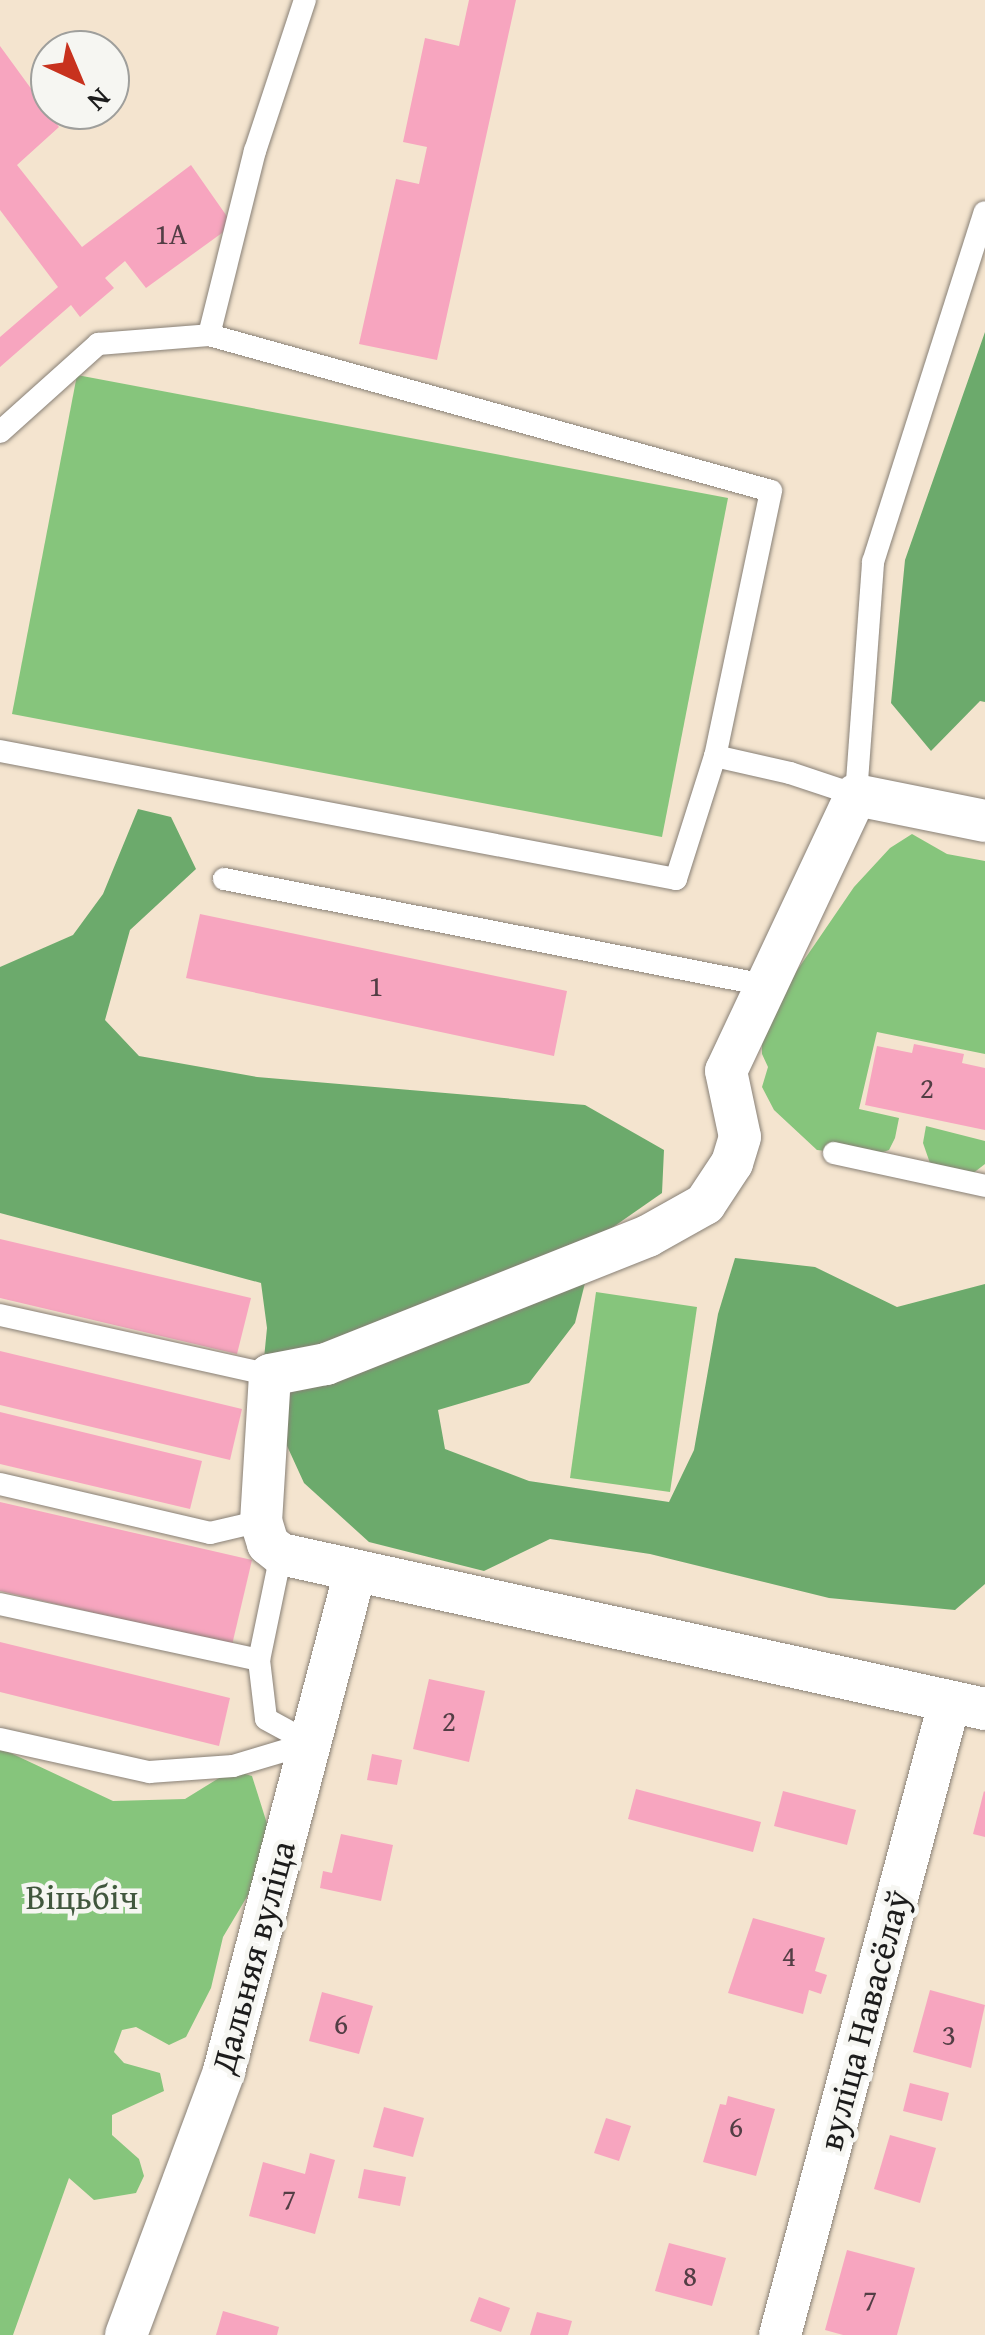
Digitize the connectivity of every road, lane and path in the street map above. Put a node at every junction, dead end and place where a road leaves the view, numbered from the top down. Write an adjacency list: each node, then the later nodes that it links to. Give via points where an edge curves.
1 (305, 0): 3 (lane, via 256,151)
2 (985, 212): 7 (lane, via 873,562)
3 (209, 335): 4 (lane, via 98,344); 6 (lane, via 771,491)
4 (0, 432)
5 (0, 750): 6 (lane, via 676,879)
6 (715, 756): 7 (lane)
7 (856, 795): 8 (street); 10 (street)
8 (985, 821)
9 (224, 879): 10 (lane)
10 (765, 985): 14 (street, via 726,1071 740,1136 732,1163 704,1204 648,1236 344,1356)
11 (834, 1153): 12 (lane)
12 (985, 1186)
13 (0, 1315): 14 (lane)
14 (270, 1376): 16 (street)
15 (0, 1484): 16 (lane, via 210,1533)
16 (271, 1538): 17 (street); 19 (lane)
17 (354, 1572): 20 (street); 22 (street, Дальняя вуліца)
18 (0, 1604): 19 (lane)
19 (259, 1660): 22 (lane, via 266,1719)
20 (967, 1706): 24 (street, вуліца Навасёлаў)
21 (0, 1739): 22 (lane, via 150,1772 234,1766)
22 (310, 1743): 23 (street, Дальняя вуліца, via 224,2071)
23 (126, 2335)
24 (780, 2335)

